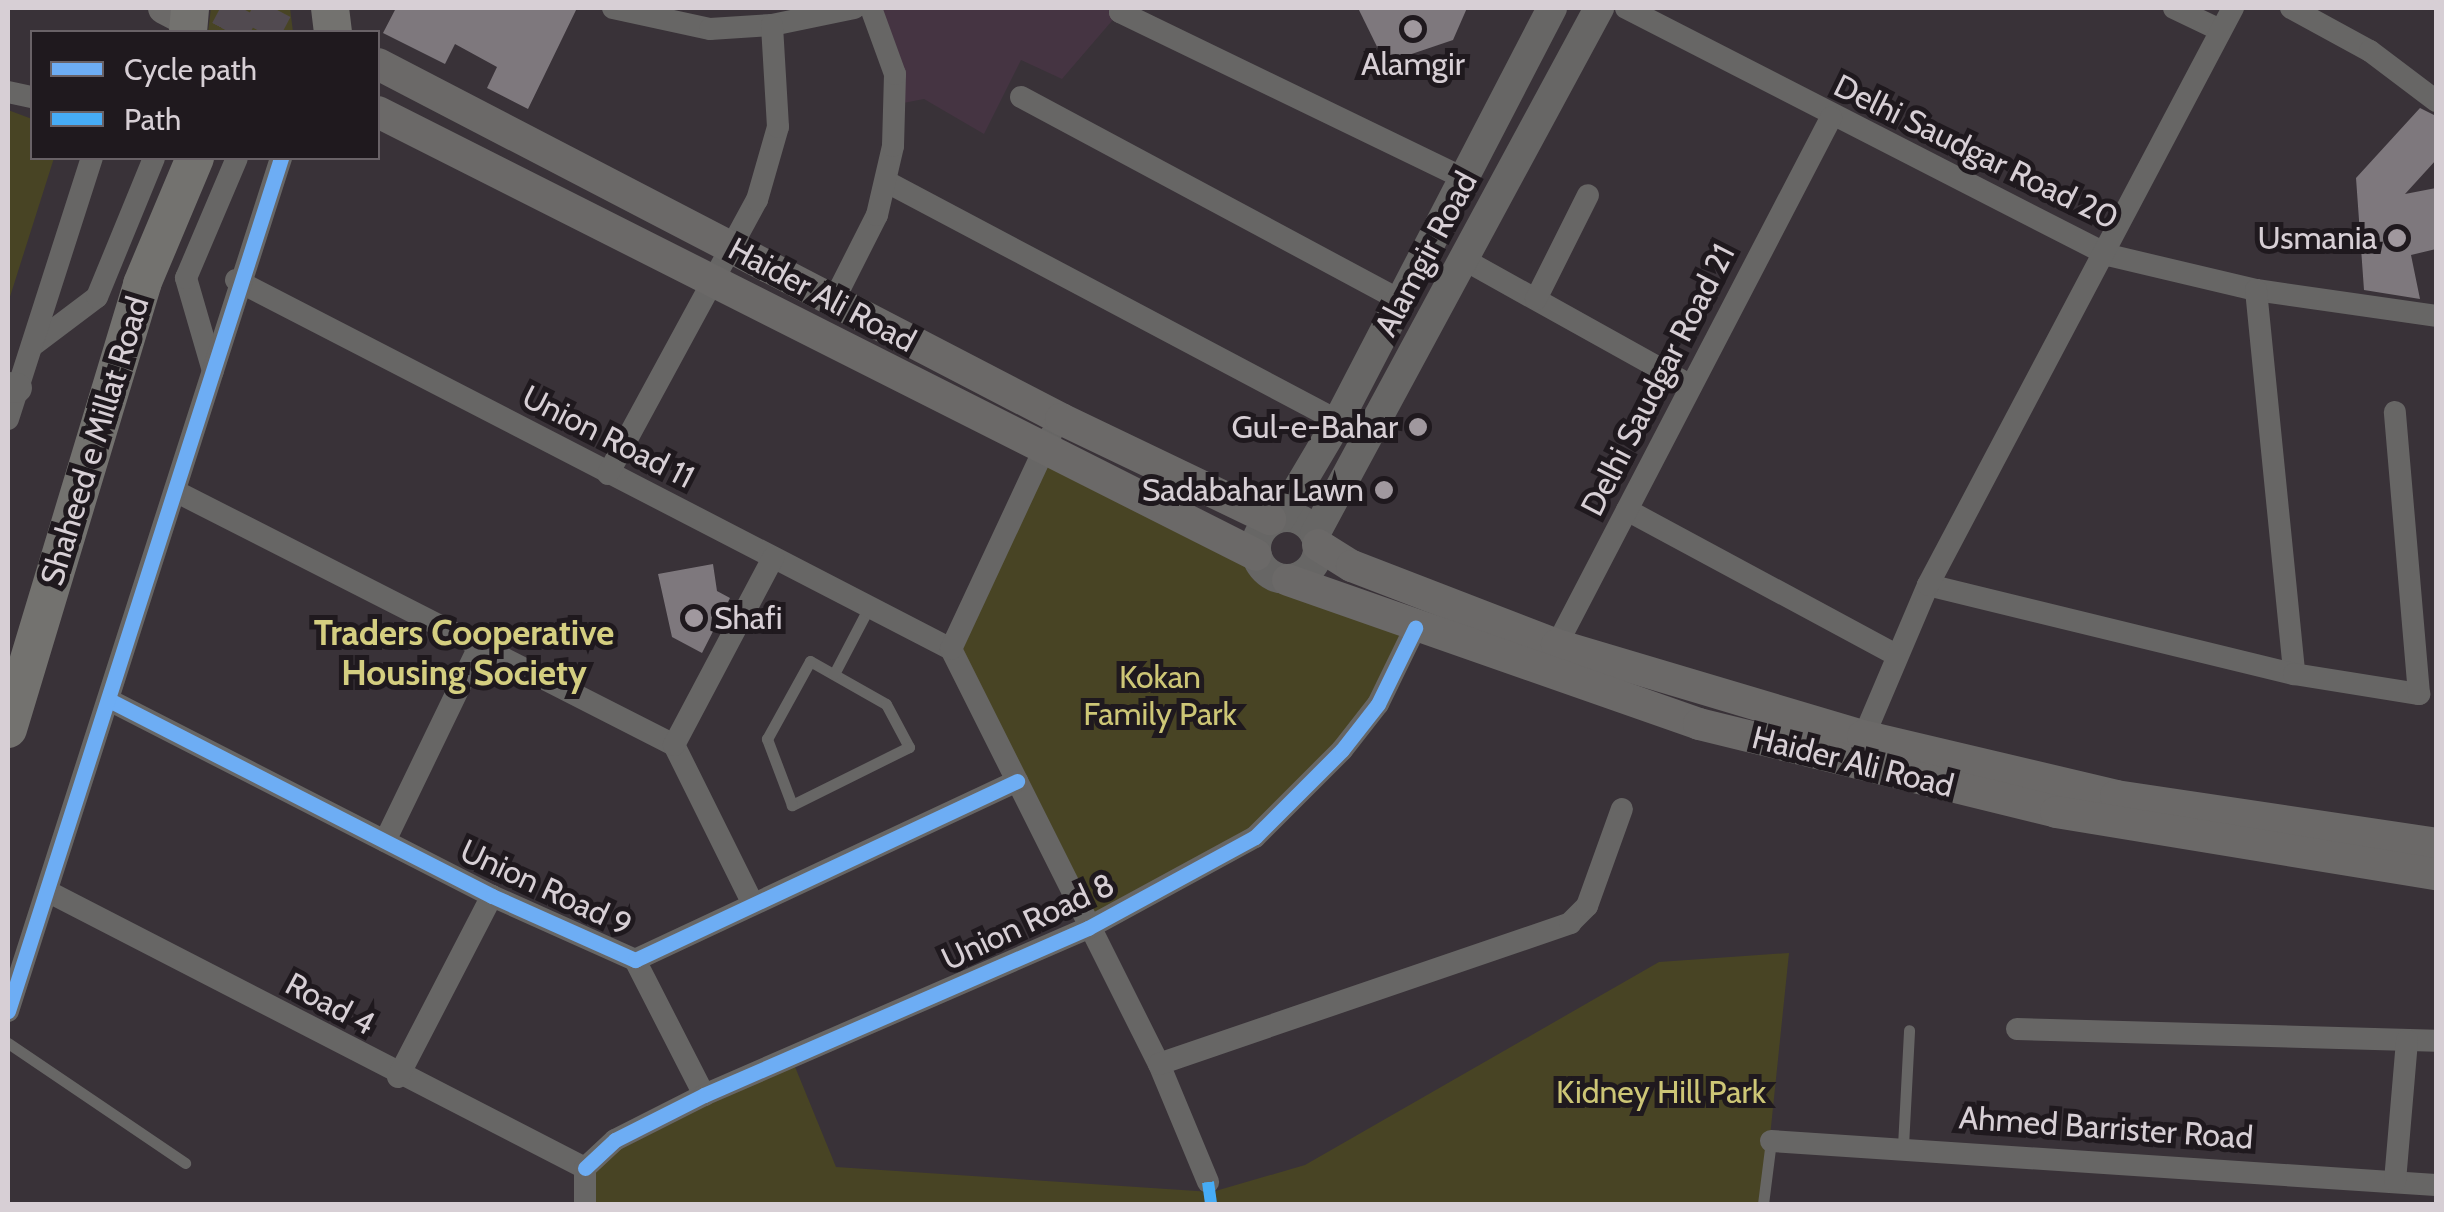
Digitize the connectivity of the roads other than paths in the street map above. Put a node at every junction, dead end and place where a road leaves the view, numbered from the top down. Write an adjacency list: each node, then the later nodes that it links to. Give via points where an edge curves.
1 (613, 8): 11 (street)
2 (854, 8): 12 (street)
3 (871, 8): 26 (street, via 895,74)
4 (1123, 8): 25 (street)
5 (1552, 8): 25 (street, Alamgir Road)
6 (1599, 8): 30 (street, Alamgir Road)
7 (1626, 8): 18 (street, Delhi Saudgar Road 20)
8 (2174, 8): 13 (street)
9 (2233, 8): 13 (street)
10 (2292, 8): 16 (street, via 2370,51)
11 (668, 14): 12 (street, via 710,29)
12 (772, 25): 28 (street, via 778,127)
13 (2220, 30): 29 (street)
14 (380, 65): 28 (main road, Haider Ali Road)
15 (1021, 97): 35 (street)
16 (2436, 101)
17 (380, 113): 32 (main road, Haider Ali Road)
18 (1831, 118): 29 (street, Delhi Saudgar Road 20); 40 (street, Delhi Saudgar Road 21)
19 (91, 160): 38 (street)
20 (153, 160): 38 (street, via 97,297)
21 (167, 160): 58 (main road, Shaheed e Millat Road, via 128,264)
22 (193, 160): 66 (main road, Shaheed e Millat Road, via 142,284)
23 (236, 160): 39 (street, via 186,278)
24 (280, 160): 31 (street)
25 (1464, 178): 35 (street, Alamgir Road)
26 (888, 182): 36 (street); 45 (street)
27 (1588, 195): 34 (street)
28 (736, 249): 32 (street); 36 (main road, Haider Ali Road)
29 (2108, 254): 33 (street, Delhi Saudgar Road 20); 55 (street)
30 (1463, 259): 34 (street); 51 (street, Alamgir Road)
31 (236, 280): 39 (street); 47 (street, Union Road 11)
32 (716, 280): 46 (main road, Haider Ali Road); 47 (street)
33 (2256, 290): 37 (street, Delhi Saudgar Road 20); 64 (street)
34 (1536, 299): 40 (street)
35 (1398, 300): 45 (street, Alamgir Road)
36 (833, 302): 44 (main road, Haider Ali Road)
37 (2436, 316)
38 (32, 346): 41 (street)
39 (213, 371): 48 (street)
40 (1691, 386): 49 (street, Delhi Saudgar Road 21)
41 (12, 388): 43 (street)
42 (2395, 412): 64 (street, via 2419,694)
43 (8, 418)
44 (1060, 419): 46 (street); 50 (main road, Haider Ali Road)
45 (1338, 421): 50 (street, Alamgir Road)
46 (1041, 451): 52 (main road, Haider Ali Road); 60 (street)
47 (608, 474): 53 (street, Union Road 11)
48 (177, 492): 59 (street); 65 (street)
49 (1627, 510): 61 (street); 62 (street, Delhi Saudgar Road 21)
50 (1275, 518): 51 (street, via 1300,519); 52 (street)
51 (1317, 539): 54 (street, via 1310,570); 62 (main road, Haider Ali Road, via 1352,566)
52 (1256, 555): 54 (street, via 1267,573)
53 (773, 558): 56 (street, Union Road 11); 67 (street)
54 (1288, 580): 57 (main road, Haider Ali Road)
55 (1928, 585): 61 (street); 64 (street)
56 (869, 607): 60 (street, Union Road 11); 63 (lane)
57 (1414, 628): 62 (main road, Haider Ali Road); 77 (street, Union Road 8, via 1378,704 1255,837)
58 (8, 648)
59 (478, 649): 67 (street); 71 (street)
60 (951, 649): 69 (street)
61 (1896, 655): 68 (street)
62 (1550, 659): 68 (main road, Haider Ali Road, via 1699,724)
63 (834, 674): 63 (lane, via 886,704 909,748 792,804 767,739 810,660)
64 (2294, 674)
65 (110, 701): 71 (street, Union Road 9); 74 (street)
66 (8, 729)
67 (674, 745): 76 (street)
68 (1859, 750): 72 (main road, Haider Ali Road); 73 (main road, Haider Ali Road, via 2056,812)
69 (1017, 781): 76 (street, Union Road 9); 77 (street)
70 (1622, 809): 85 (street, via 1587,906 1552,933)
71 (384, 841): 75 (street, Union Road 9)
72 (2436, 844)
73 (2436, 874)
74 (48, 891): 79 (street); 86 (street, Road 4)
75 (492, 896): 78 (street, Union Road 9); 86 (street)
76 (752, 904): 78 (street, Union Road 9)
77 (1088, 928): 85 (street); 87 (street, Union Road 8)
78 (635, 960): 87 (street)
79 (8, 1011)
80 (2017, 1029): 82 (street)
81 (1908, 1030): 89 (lane)
82 (2407, 1041): 83 (street); 92 (street)
83 (2436, 1041)
84 (8, 1043): 90 (lane)
85 (1159, 1064): 93 (street)
86 (398, 1076): 91 (street, Road 4)
87 (704, 1095): 91 (street, Union Road 8, via 614,1140)
88 (1771, 1141): 89 (street, Ahmed Barrister Road); 96 (lane)
89 (1903, 1146): 92 (street, Ahmed Barrister Road)
90 (185, 1164)
91 (585, 1168): 95 (street)
92 (2395, 1181): 94 (street, Ahmed Barrister Road)
93 (1208, 1182)
94 (2436, 1184)
95 (585, 1204)
96 (1763, 1204)

